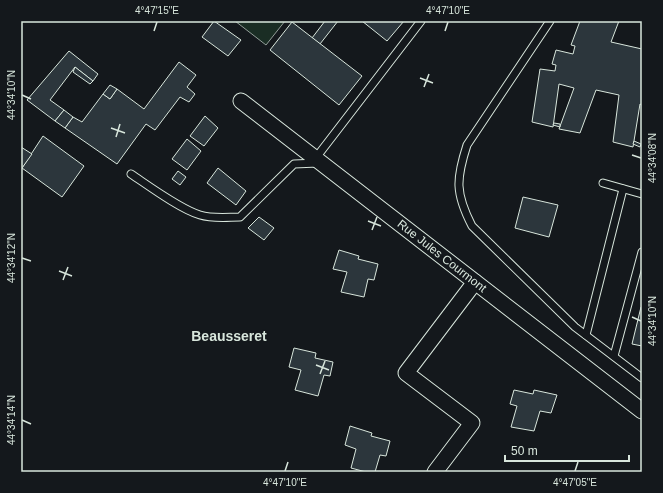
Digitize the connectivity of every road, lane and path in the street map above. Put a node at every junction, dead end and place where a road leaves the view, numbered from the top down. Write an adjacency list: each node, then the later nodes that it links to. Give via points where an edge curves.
1 (421, 21): 4 (lane)
2 (550, 21): 11 (lane, via 467,144 460,168 459,192 472,226)
3 (241, 101): 4 (street, Rue Jules Courmont)
4 (319, 161): 5 (lane, via 294,164 240,217 200,215); 10 (street, Rue Jules Courmont)
5 (131, 174)
6 (603, 183): 7 (lane)
7 (624, 189): 8 (lane); 11 (lane)
8 (642, 194)
9 (642, 252): 12 (lane)
10 (475, 282): 14 (street, Rue Jules Courmont); 15 (street, via 406,373 472,424)
11 (586, 335): 12 (lane)
12 (614, 356): 13 (lane)
13 (642, 378)
14 (642, 411)
15 (435, 472)

